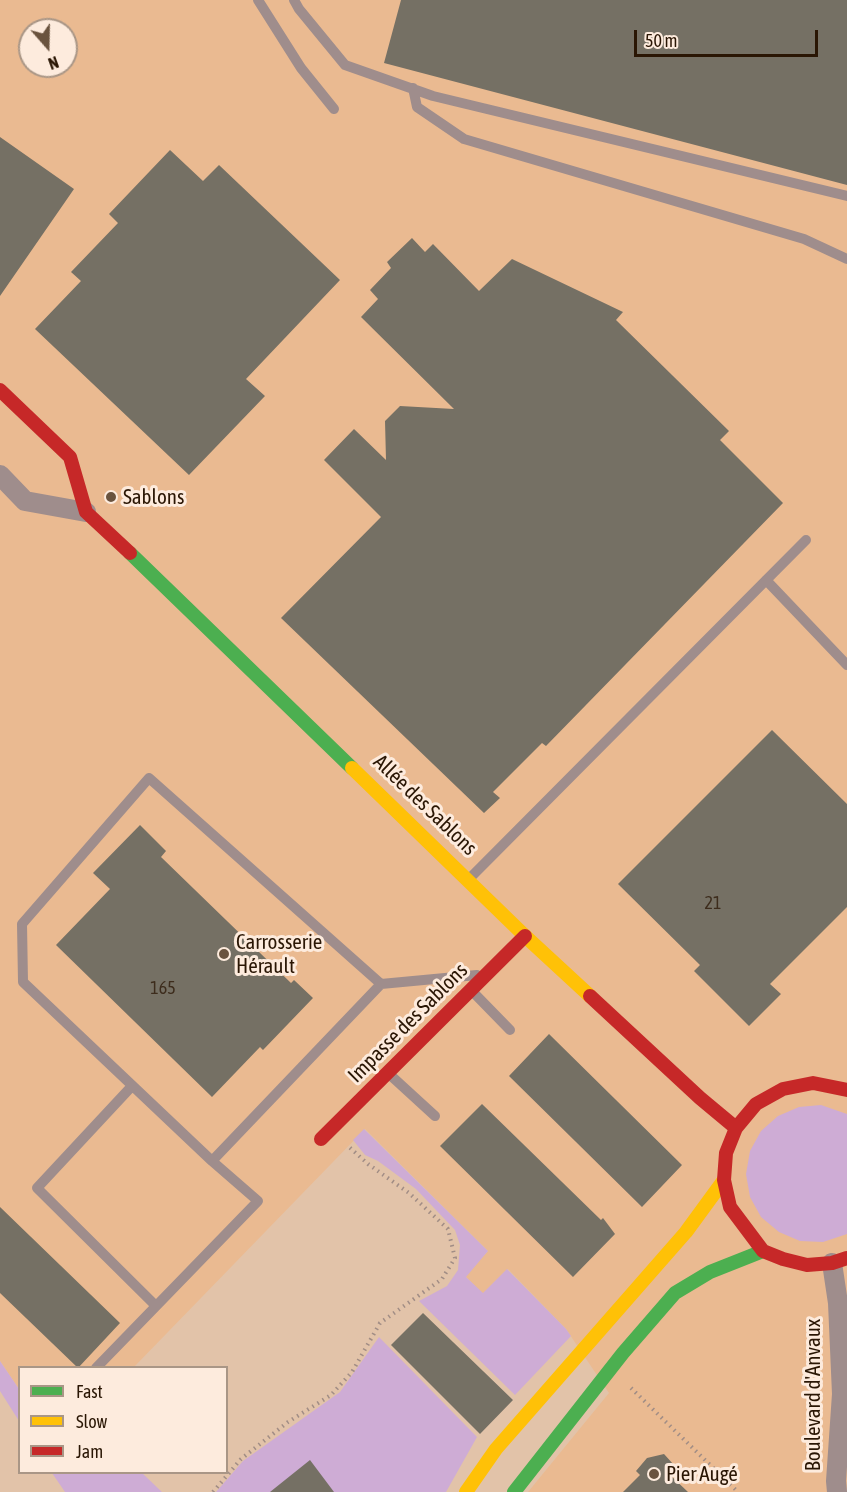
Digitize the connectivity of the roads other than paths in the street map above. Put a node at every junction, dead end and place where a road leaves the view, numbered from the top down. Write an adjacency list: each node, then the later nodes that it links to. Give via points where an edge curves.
1 (258, 0): 4 (lane, via 301,68)
2 (294, 0): 3 (lane, via 345,65)
3 (413, 88): 5 (lane); 6 (lane, via 417,107 464,139 804,239)
4 (334, 109)
5 (847, 196)
6 (847, 259)
7 (0, 390): 9 (street, via 70,457)
8 (0, 475): 9 (street, via 25,501)
9 (86, 512): 13 (street, Allée des Sablons)
10 (806, 540): 11 (lane)
11 (766, 580): 12 (lane); 13 (lane)
12 (847, 665)
13 (468, 880): 14 (street, Allée des Sablons)
14 (525, 936): 15 (street, Impasse des Sablons); 23 (street, Allée des Sablons)
15 (486, 975): 16 (lane); 17 (street, Impasse des Sablons)
16 (381, 984): 20 (lane, via 148,778 22,924 23,982); 25 (lane)
17 (471, 990): 18 (lane); 19 (street, Impasse des Sablons)
18 (510, 1030)
19 (388, 1073): 22 (lane); 24 (street, Impasse des Sablons)
20 (132, 1086): 25 (lane); 29 (lane, via 36,1188)
21 (847, 1090): 23 (street, via 813,1083 783,1089 756,1104)
22 (435, 1116)
23 (736, 1128): 26 (street, via 726,1153)
24 (326, 1134)
25 (212, 1161): 29 (lane, via 258,1201)
26 (724, 1180): 27 (street, via 730,1207); 31 (street, via 687,1232 496,1449)
27 (764, 1251): 28 (street, via 807,1265); 32 (street, via 710,1272 675,1293)
28 (840, 1260): 33 (street, Boulevard d'Anvaux, via 837,1303 842,1394)
29 (156, 1306): 30 (lane)
30 (98, 1366)
31 (466, 1492)
32 (514, 1492)
33 (837, 1492)

